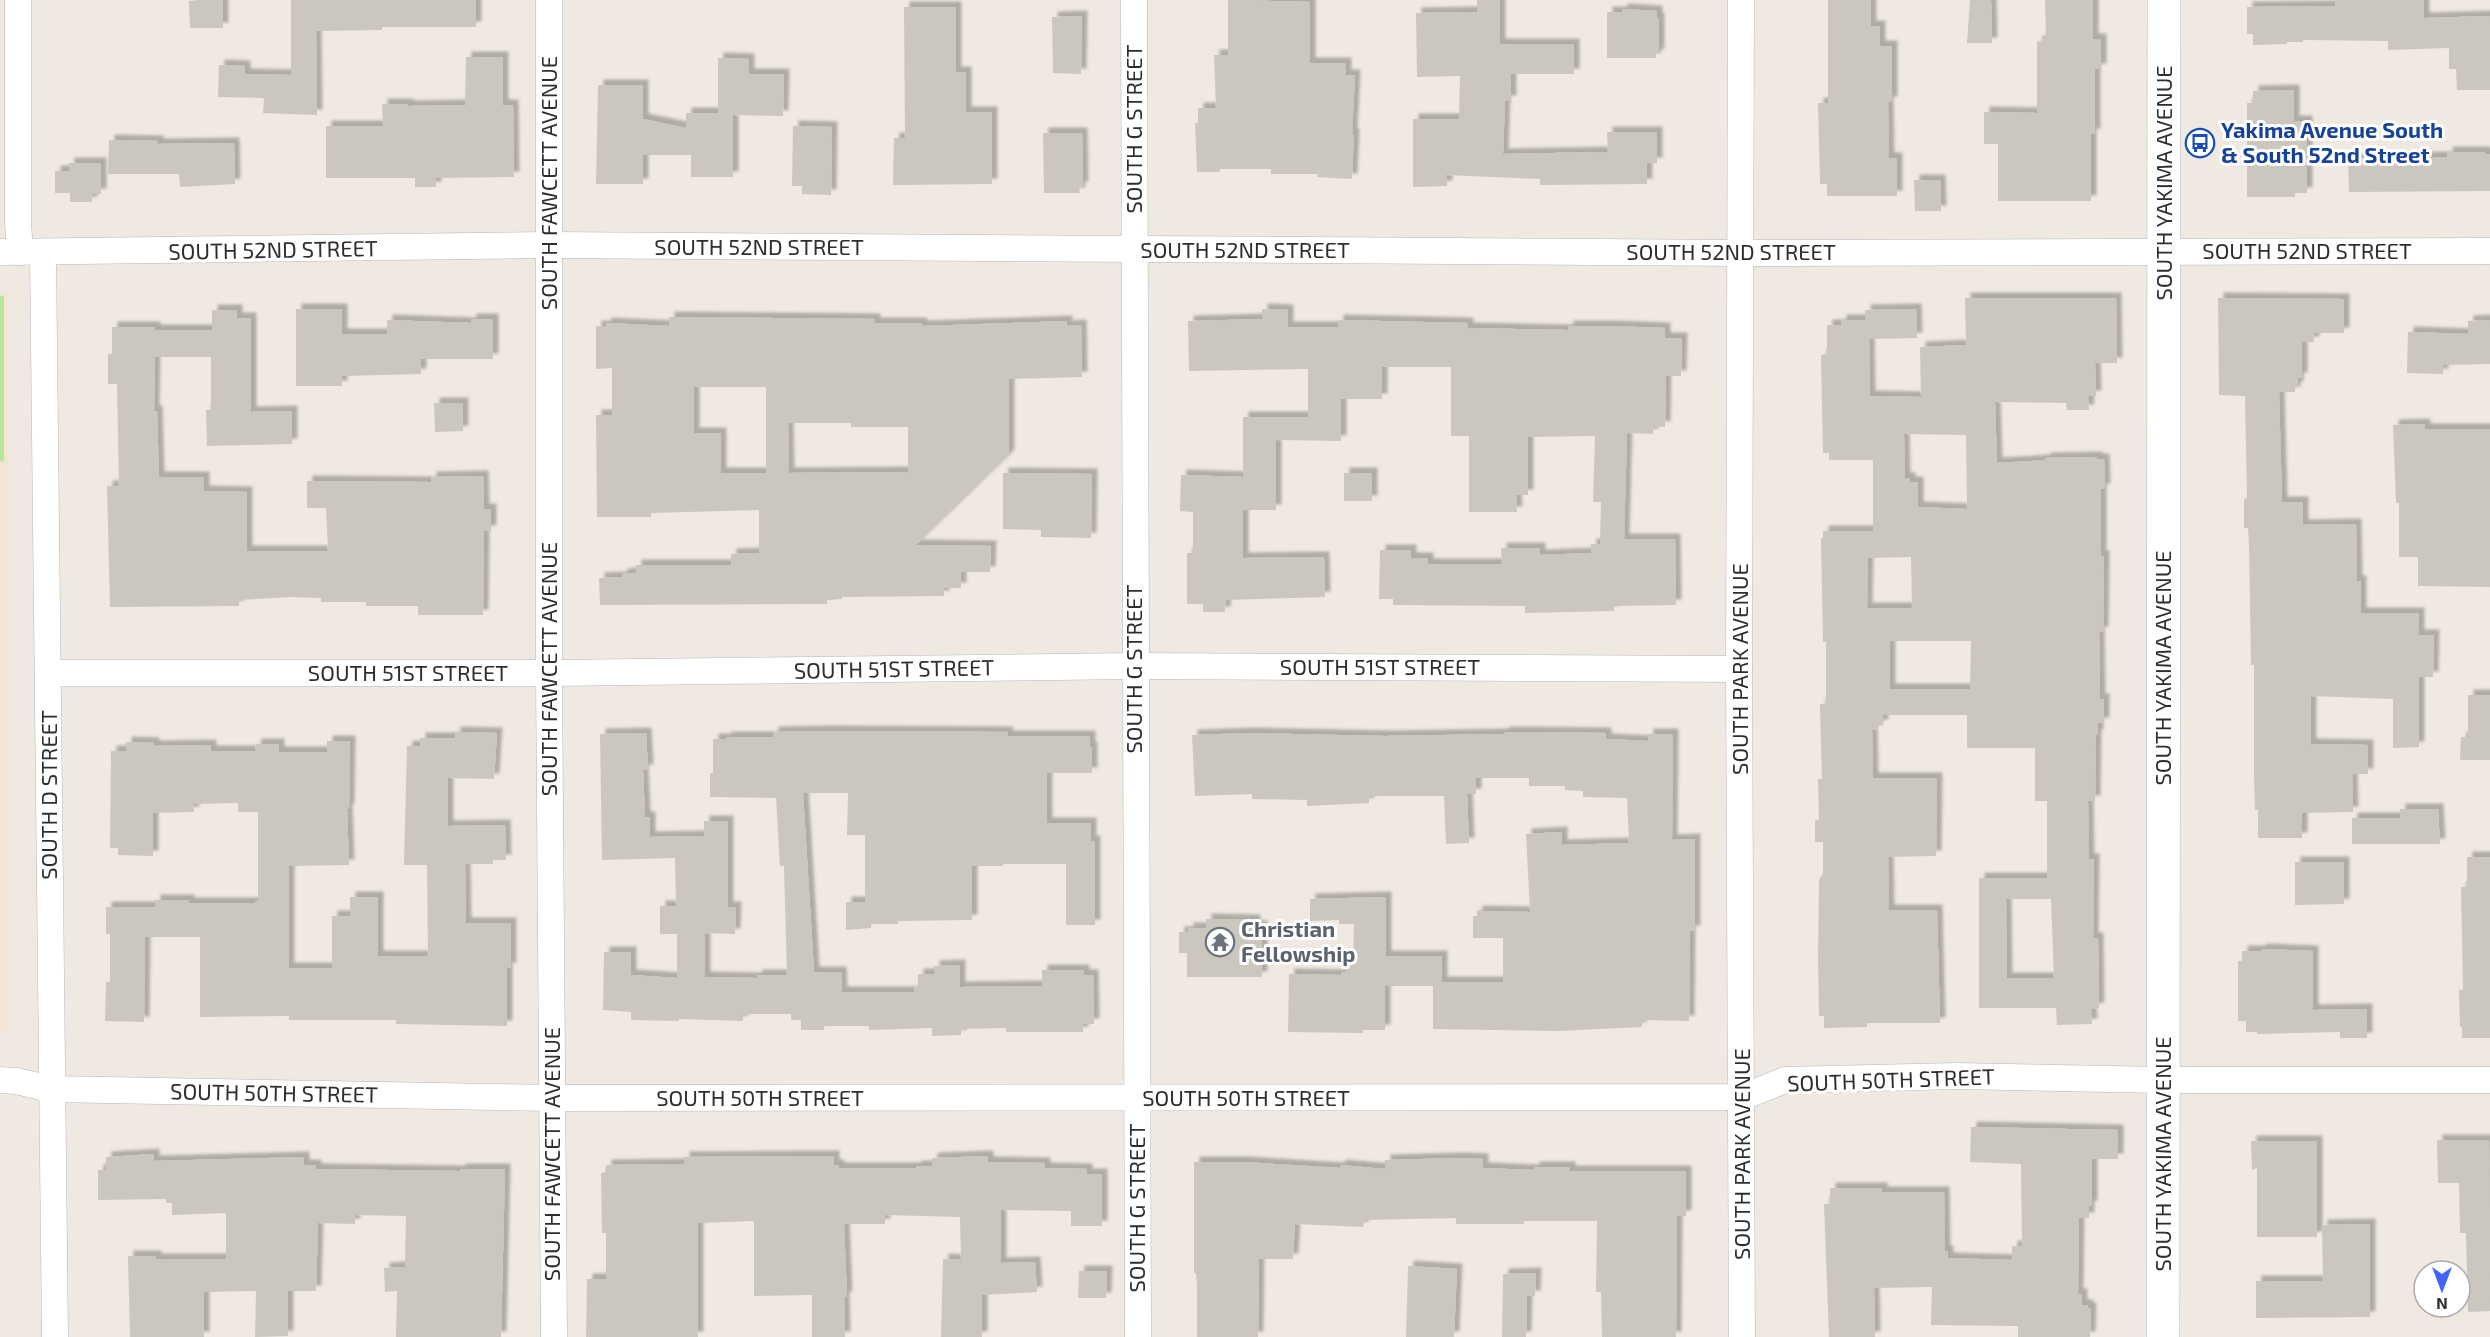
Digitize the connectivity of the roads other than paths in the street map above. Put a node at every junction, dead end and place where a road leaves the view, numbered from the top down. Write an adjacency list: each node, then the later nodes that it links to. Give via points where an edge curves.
1 (18, 0): 10 (street, SOUTH D STREET)
2 (549, 0): 6 (street, SOUTH FAWCETT AVENUE)
3 (1134, 0): 7 (street, SOUTH G STREET)
4 (1741, 0): 11 (street, SOUTH PARK AVENUE)
5 (2164, 0): 8 (main road, SOUTH YAKIMA AVENUE)
6 (549, 245): 7 (street, SOUTH 52ND STREET); 10 (street, SOUTH 52ND STREET); 15 (street, SOUTH FAWCETT AVENUE)
7 (1134, 249): 11 (street, SOUTH 52ND STREET); 12 (street, SOUTH G STREET)
8 (2163, 251): 9 (street, SOUTH 52ND STREET); 11 (street, SOUTH 52ND STREET); 17 (main road, SOUTH YAKIMA AVENUE)
9 (2490, 251)
10 (21, 252): 14 (street, SOUTH D STREET)
11 (1741, 253): 13 (street, SOUTH PARK AVENUE)
12 (1134, 666): 13 (street, SOUTH 51ST STREET); 15 (street, SOUTH 51ST STREET); 22 (street, SOUTH G STREET)
13 (1739, 669): 20 (street, SOUTH PARK AVENUE)
14 (48, 673): 15 (street, SOUTH 51ST STREET); 19 (street, SOUTH D STREET)
15 (549, 673): 21 (street, SOUTH FAWCETT AVENUE)
16 (0, 1080): 19 (street, SOUTH 50TH STREET)
17 (2163, 1080): 18 (street, SOUTH 50TH STREET); 20 (street, SOUTH 50TH STREET, via 1956,1076 1785,1080); 27 (main road, SOUTH YAKIMA AVENUE)
18 (2490, 1080)
19 (51, 1089): 21 (street, SOUTH 50TH STREET); 23 (street, SOUTH D STREET)
20 (1743, 1097): 22 (street, SOUTH 50TH STREET); 26 (street, SOUTH PARK AVENUE)
21 (552, 1098): 22 (street, SOUTH 50TH STREET); 24 (street, SOUTH FAWCETT AVENUE)
22 (1136, 1098): 25 (street, SOUTH G STREET)
23 (55, 1337)
24 (554, 1337)
25 (1138, 1337)
26 (1742, 1337)
27 (2163, 1337)

